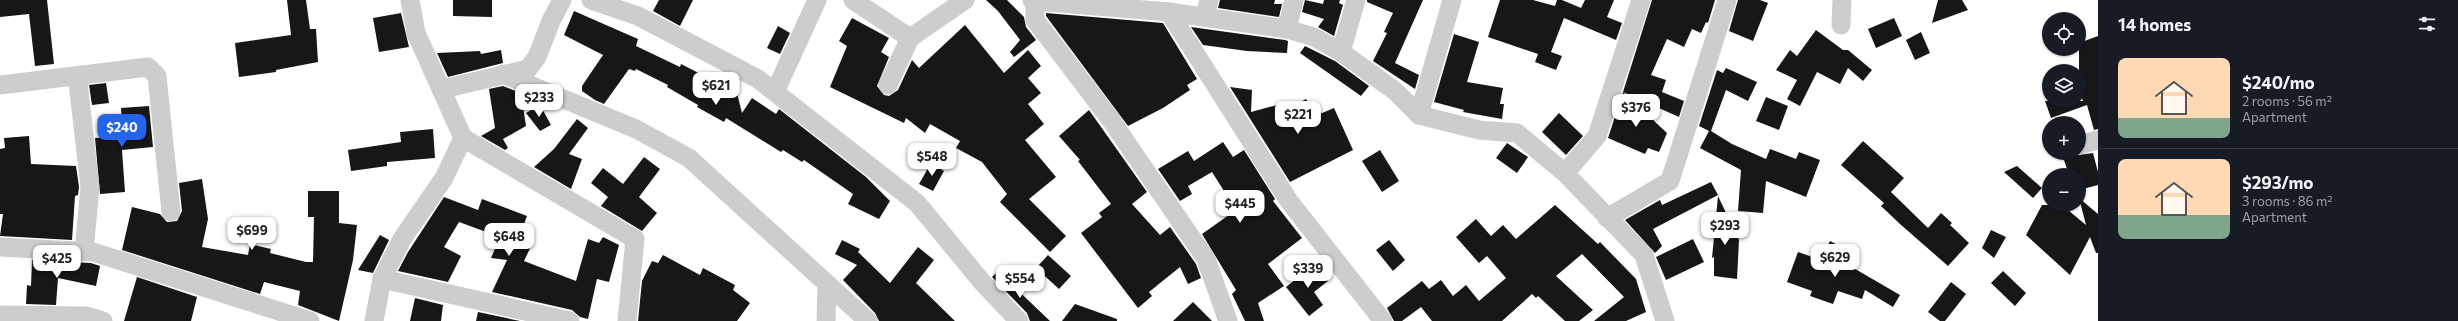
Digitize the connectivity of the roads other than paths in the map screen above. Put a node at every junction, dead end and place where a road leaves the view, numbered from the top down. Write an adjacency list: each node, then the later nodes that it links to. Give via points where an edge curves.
1 (410, 0): 25 (street, via 416,33)
2 (562, 0): 21 (street, via 537,57 528,69)
3 (591, 0): 26 (street, via 638,16 758,79)
4 (818, 0): 26 (street)
5 (854, 0): 19 (street)
6 (965, 0): 19 (street)
7 (1294, 0): 18 (street)
8 (1356, 0): 20 (street)
9 (1452, 0): 27 (street)
10 (1642, 0): 31 (street, via 1597,136)
11 (1727, 0): 33 (street, via 1670,181)
12 (1842, 0): 17 (street)
13 (1034, 1): 14 (street); 47 (street, via 1035,20 1111,120 1206,259)
14 (1115, 4): 16 (street)
15 (1207, 8): 16 (street); 18 (street)
16 (1169, 12): 48 (street, via 1289,201)
17 (1841, 25)
18 (1287, 29): 20 (street, via 1314,36)
19 (910, 38): 24 (street)
20 (1341, 52): 27 (street, via 1395,91)
21 (503, 74): 25 (street); 37 (street, via 636,129 689,158)
22 (78, 83): 35 (street, via 90,188)
23 (0, 85): 32 (street, via 148,67 157,76)
24 (888, 85)
25 (443, 89): 28 (street)
26 (775, 92): 46 (street, via 917,203 982,282)
27 (1419, 115): 31 (street, via 1479,130 1517,133)
28 (462, 138): 36 (street, via 444,178 402,239); 43 (street, via 635,239)
29 (2098, 140): 30 (street)
30 (2086, 143)
31 (1565, 173): 33 (street)
32 (171, 212)
33 (1607, 218): 49 (street, via 1644,255)
34 (0, 247): 35 (street)
35 (84, 251): 40 (street)
36 (382, 279): 41 (street); 42 (street)
37 (827, 285): 44 (street); 45 (street)
38 (0, 315): 39 (street)
39 (92, 319)
40 (310, 321)
41 (374, 321)
42 (570, 321)
43 (627, 321)
44 (826, 321)
45 (868, 321)
46 (1019, 321)
47 (1228, 321)
48 (1383, 321)
49 (1666, 321)

